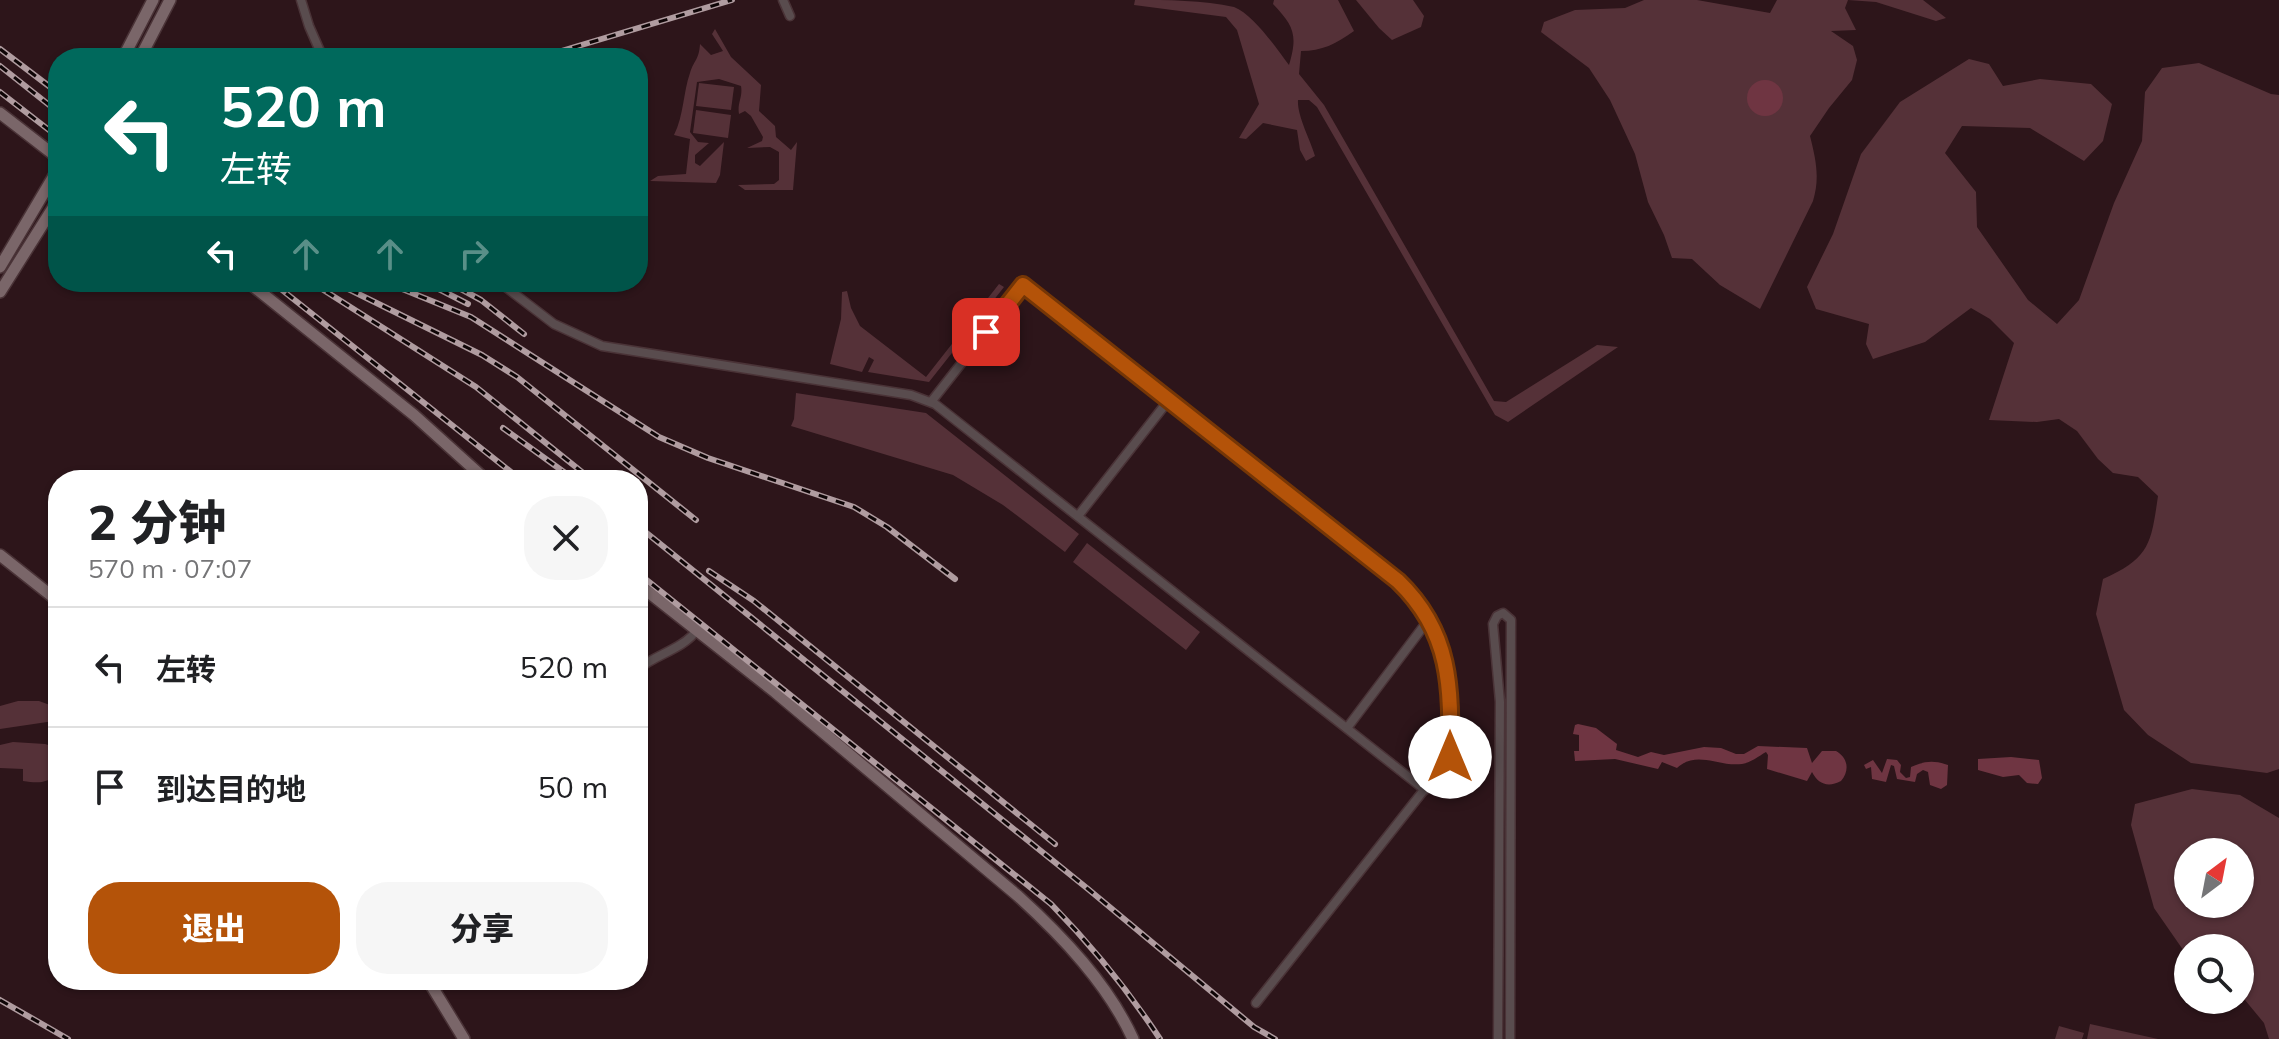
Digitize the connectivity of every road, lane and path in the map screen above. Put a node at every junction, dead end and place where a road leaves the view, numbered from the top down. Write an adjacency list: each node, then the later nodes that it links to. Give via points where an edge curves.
1 (153, 0): 6 (street)
2 (170, 0): 7 (street)
3 (301, 0): 8 (street)
4 (783, 0): 5 (street)
5 (790, 16)
6 (128, 48)
7 (145, 48)
8 (319, 48)
9 (0, 113): 10 (street)
10 (48, 151)
11 (48, 186): 13 (street)
12 (48, 216): 14 (street)
13 (0, 267)
14 (0, 292)
15 (260, 292): 19 (street)
16 (512, 292): 18 (street, via 554,324 602,346)
17 (1168, 401): 18 (street, via 1023,285); 20 (street); 24 (street, via 1398,581)
18 (931, 402): 20 (street)
19 (475, 470)
20 (1078, 516): 27 (street)
21 (0, 555): 23 (street)
22 (648, 592): 25 (street)
23 (48, 593)
24 (1429, 619): 27 (street); 28 (street, via 1448,675 1450,757)
25 (697, 630): 26 (street, via 684,644); 32 (street, via 1037,914 1084,966)
26 (648, 662)
27 (1347, 728): 28 (street)
28 (1425, 790): 30 (street)
29 (434, 990): 31 (street)
30 (1256, 1003)
31 (464, 1039)
32 (1133, 1039)
33 (1498, 1039): 34 (street, via 1500,702 1493,624 1503,613 1511,620 1513,701)
34 (1510, 1039)

